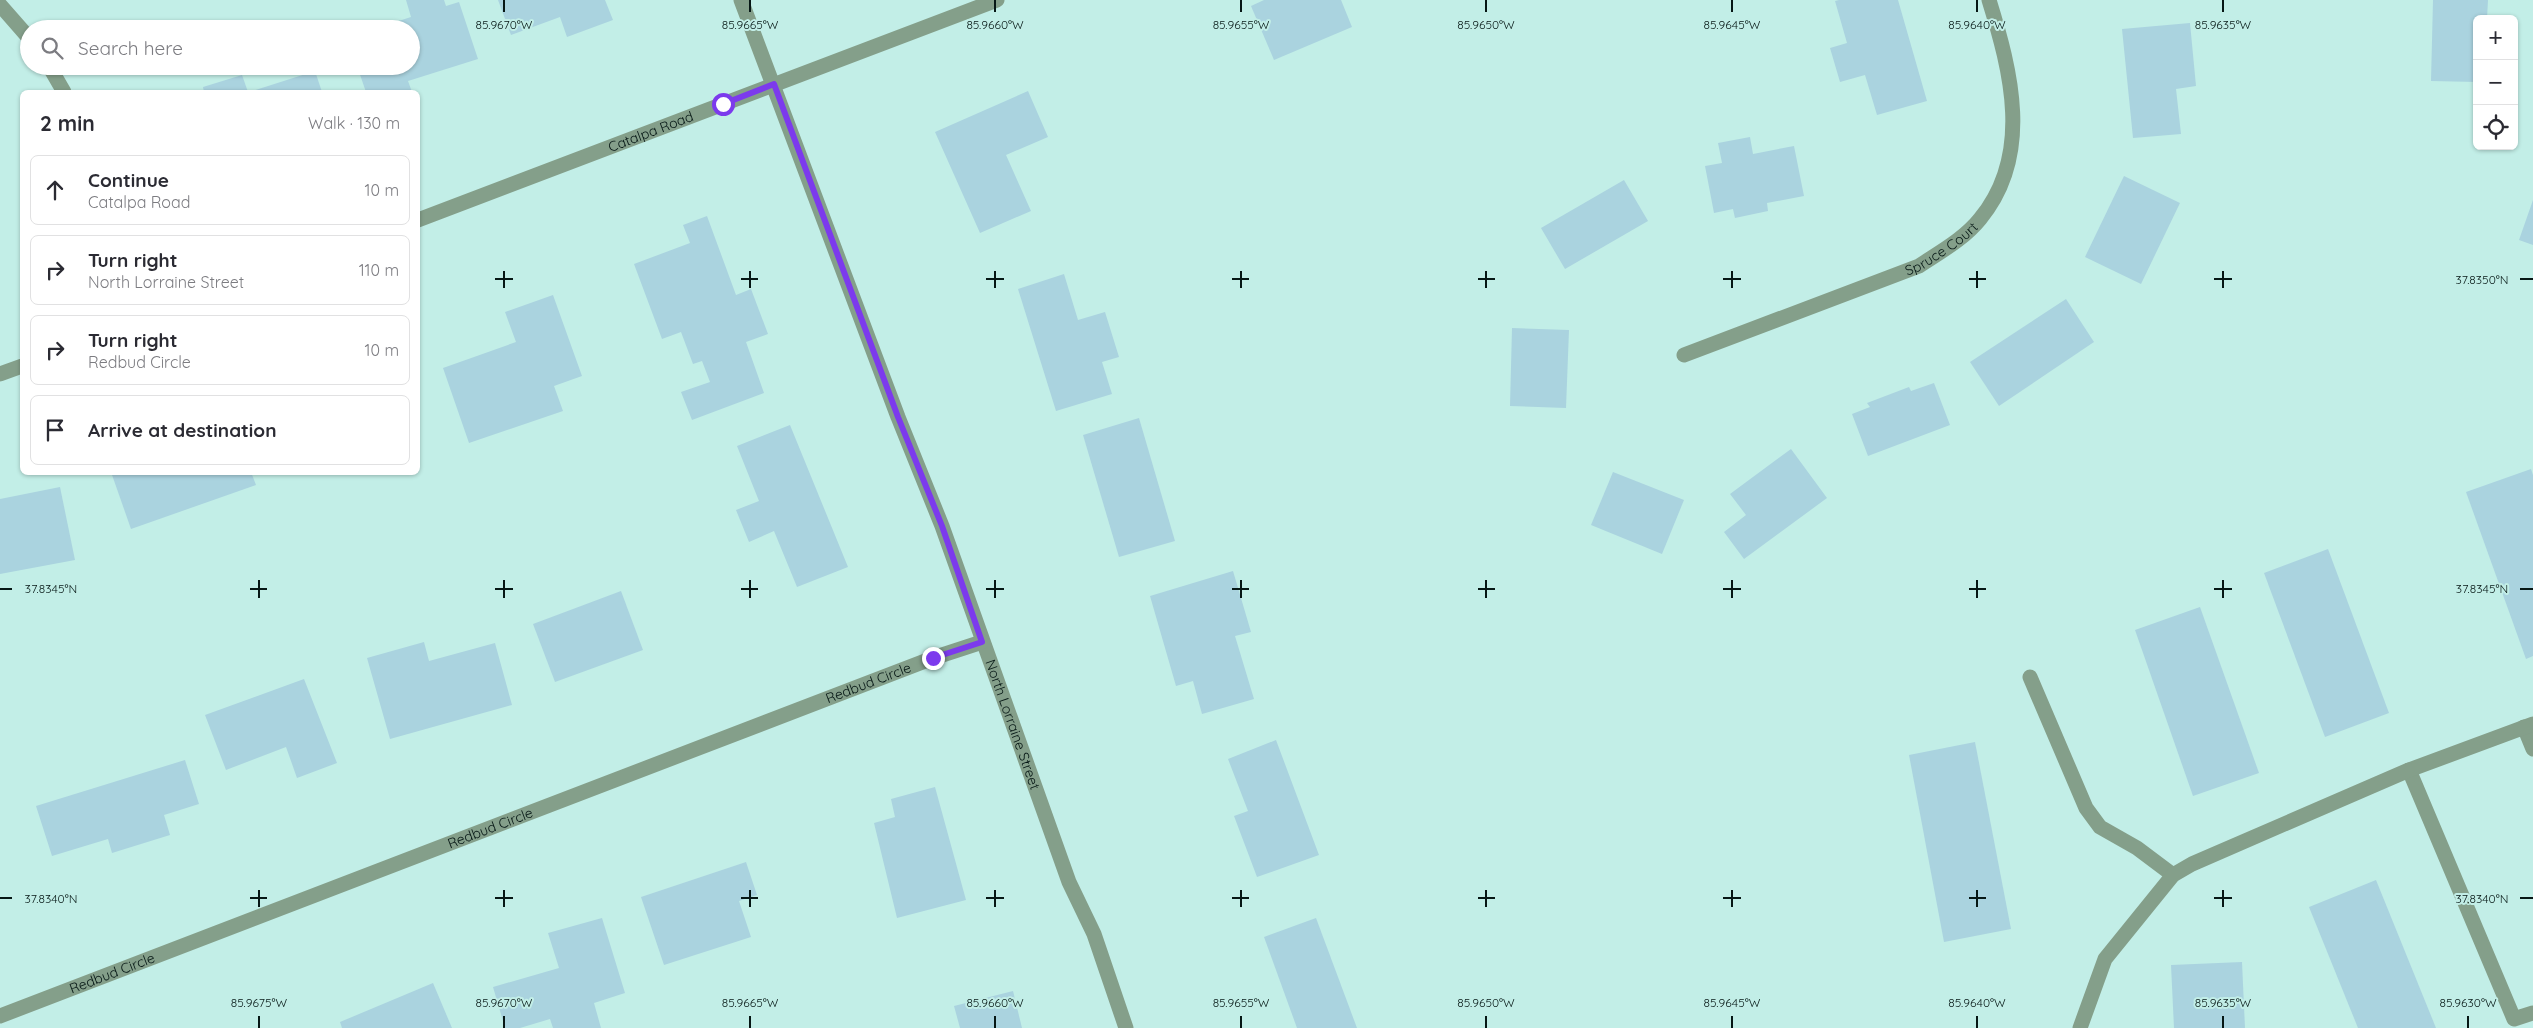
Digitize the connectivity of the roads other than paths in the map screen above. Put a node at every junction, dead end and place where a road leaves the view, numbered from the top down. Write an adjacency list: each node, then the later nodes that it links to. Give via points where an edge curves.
1 (741, 0): 7 (street, North Lorraine Street)
2 (997, 0): 7 (street, Catalpa Road)
3 (1989, 0): 10 (street, Spruce Court, via 2009,75 2012,150 2000,187 1980,219 1952,245 1920,266)
4 (0, 5): 5 (street)
5 (20, 28)
6 (54, 75): 8 (street)
7 (774, 84): 9 (street, Catalpa Road); 13 (street, North Lorraine Street, via 942,526)
8 (63, 90)
9 (420, 219)
10 (1684, 355)
11 (20, 367): 12 (street)
12 (0, 374)
13 (982, 642): 20 (street, Redbud Circle, via 924,661); 21 (street, North Lorraine Street, via 1069,882 1094,934)
14 (2030, 677): 18 (street, via 2086,808 2100,827)
15 (2529, 725): 16 (street); 17 (street)
16 (2533, 749)
17 (2409, 770): 18 (street); 19 (street, via 2514,1019)
18 (2173, 875): 22 (street, via 2105,959)
19 (2533, 1013)
20 (0, 1016)
21 (1126, 1028)
22 (2080, 1028)

